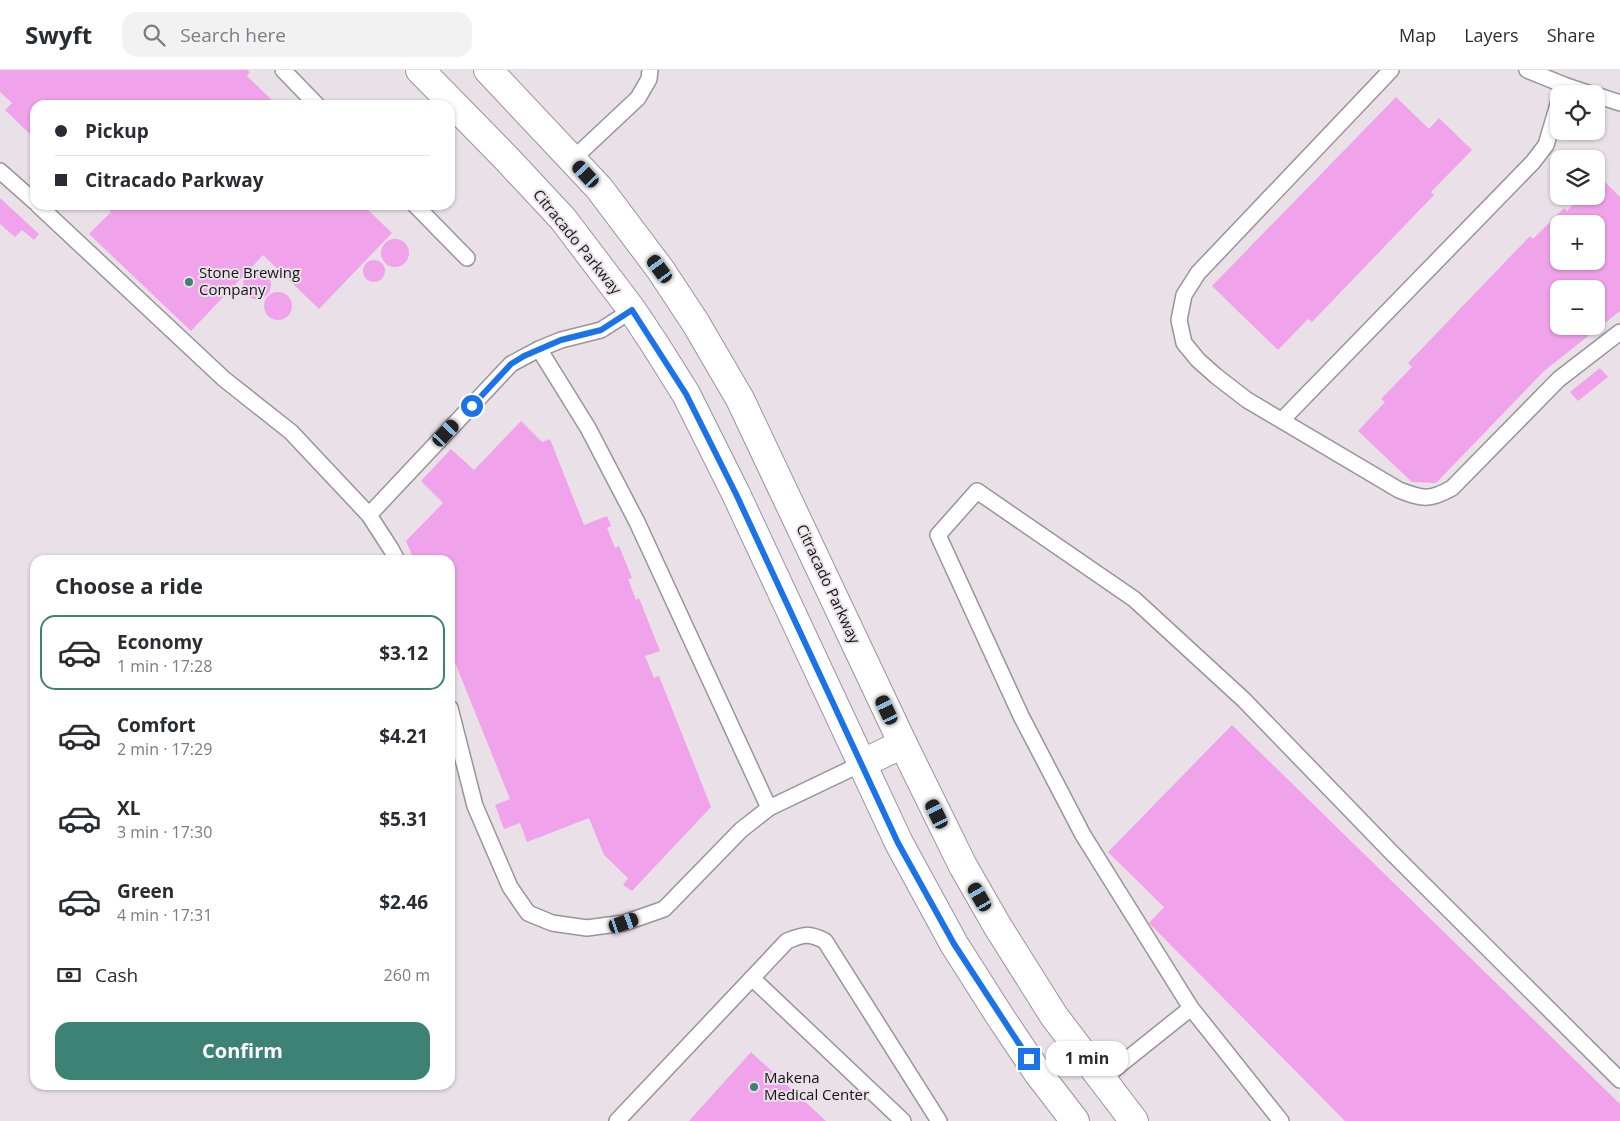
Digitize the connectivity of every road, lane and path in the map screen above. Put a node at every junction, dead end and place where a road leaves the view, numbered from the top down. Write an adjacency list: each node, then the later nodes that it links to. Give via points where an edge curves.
1 (283, 70): 9 (lane)
2 (420, 70): 10 (main road, Citracado Parkway)
3 (488, 70): 14 (main road, Citracado Parkway)
4 (650, 70): 14 (lane, via 649,79 638,98)
5 (1391, 70): 23 (lane, via 1198,273 1184,296 1179,320 1184,343 1216,376 1247,400)
6 (1527, 70): 7 (lane)
7 (1553, 85)
8 (1605, 99): 11 (lane)
9 (313, 100)
10 (449, 100)
11 (1620, 103)
12 (455, 106): 20 (main road, Citracado Parkway, via 563,220)
13 (1550, 131): 23 (lane, via 1546,144 1533,162)
14 (573, 159): 27 (main road, Citracado Parkway, via 604,193 660,269 719,362 744,408)
15 (0, 171): 16 (lane)
16 (30, 198)
17 (43, 210): 24 (lane, via 224,378 291,432)
18 (420, 210): 19 (lane)
19 (467, 258)
20 (632, 310): 22 (lane, via 601,330); 28 (main road, Citracado Parkway, via 690,402)
21 (1620, 332): 23 (lane, via 1559,379 1452,488 1435,497 1417,497 1399,490)
22 (539, 349): 24 (lane, via 511,364); 29 (lane, via 588,428 637,522)
23 (1282, 420)
24 (369, 515): 25 (lane)
25 (394, 555)
26 (455, 728): 29 (lane, via 475,806 510,887 528,913 552,923 587,928 624,923 664,909 741,830)
27 (903, 744): 28 (main road); 32 (main road, Citracado Parkway, via 963,866 998,928 1054,1016)
28 (861, 764): 29 (lane); 37 (main road, Citracado Parkway, via 898,843 954,944 1017,1042)
29 (770, 808)
30 (752, 978): 34 (lane); 35 (lane); 36 (lane, via 787,941 801,935 814,935 825,941)
31 (1191, 1008): 32 (lane); 33 (lane, via 1083,835 1021,716 938,535 977,492 1134,598 1244,700 1392,854); 39 (lane)
32 (1101, 1080): 38 (main road, Citracado Parkway)
33 (1620, 1080)
34 (617, 1121)
35 (903, 1121)
36 (939, 1121)
37 (1075, 1121)
38 (1134, 1121)
39 (1281, 1121)

